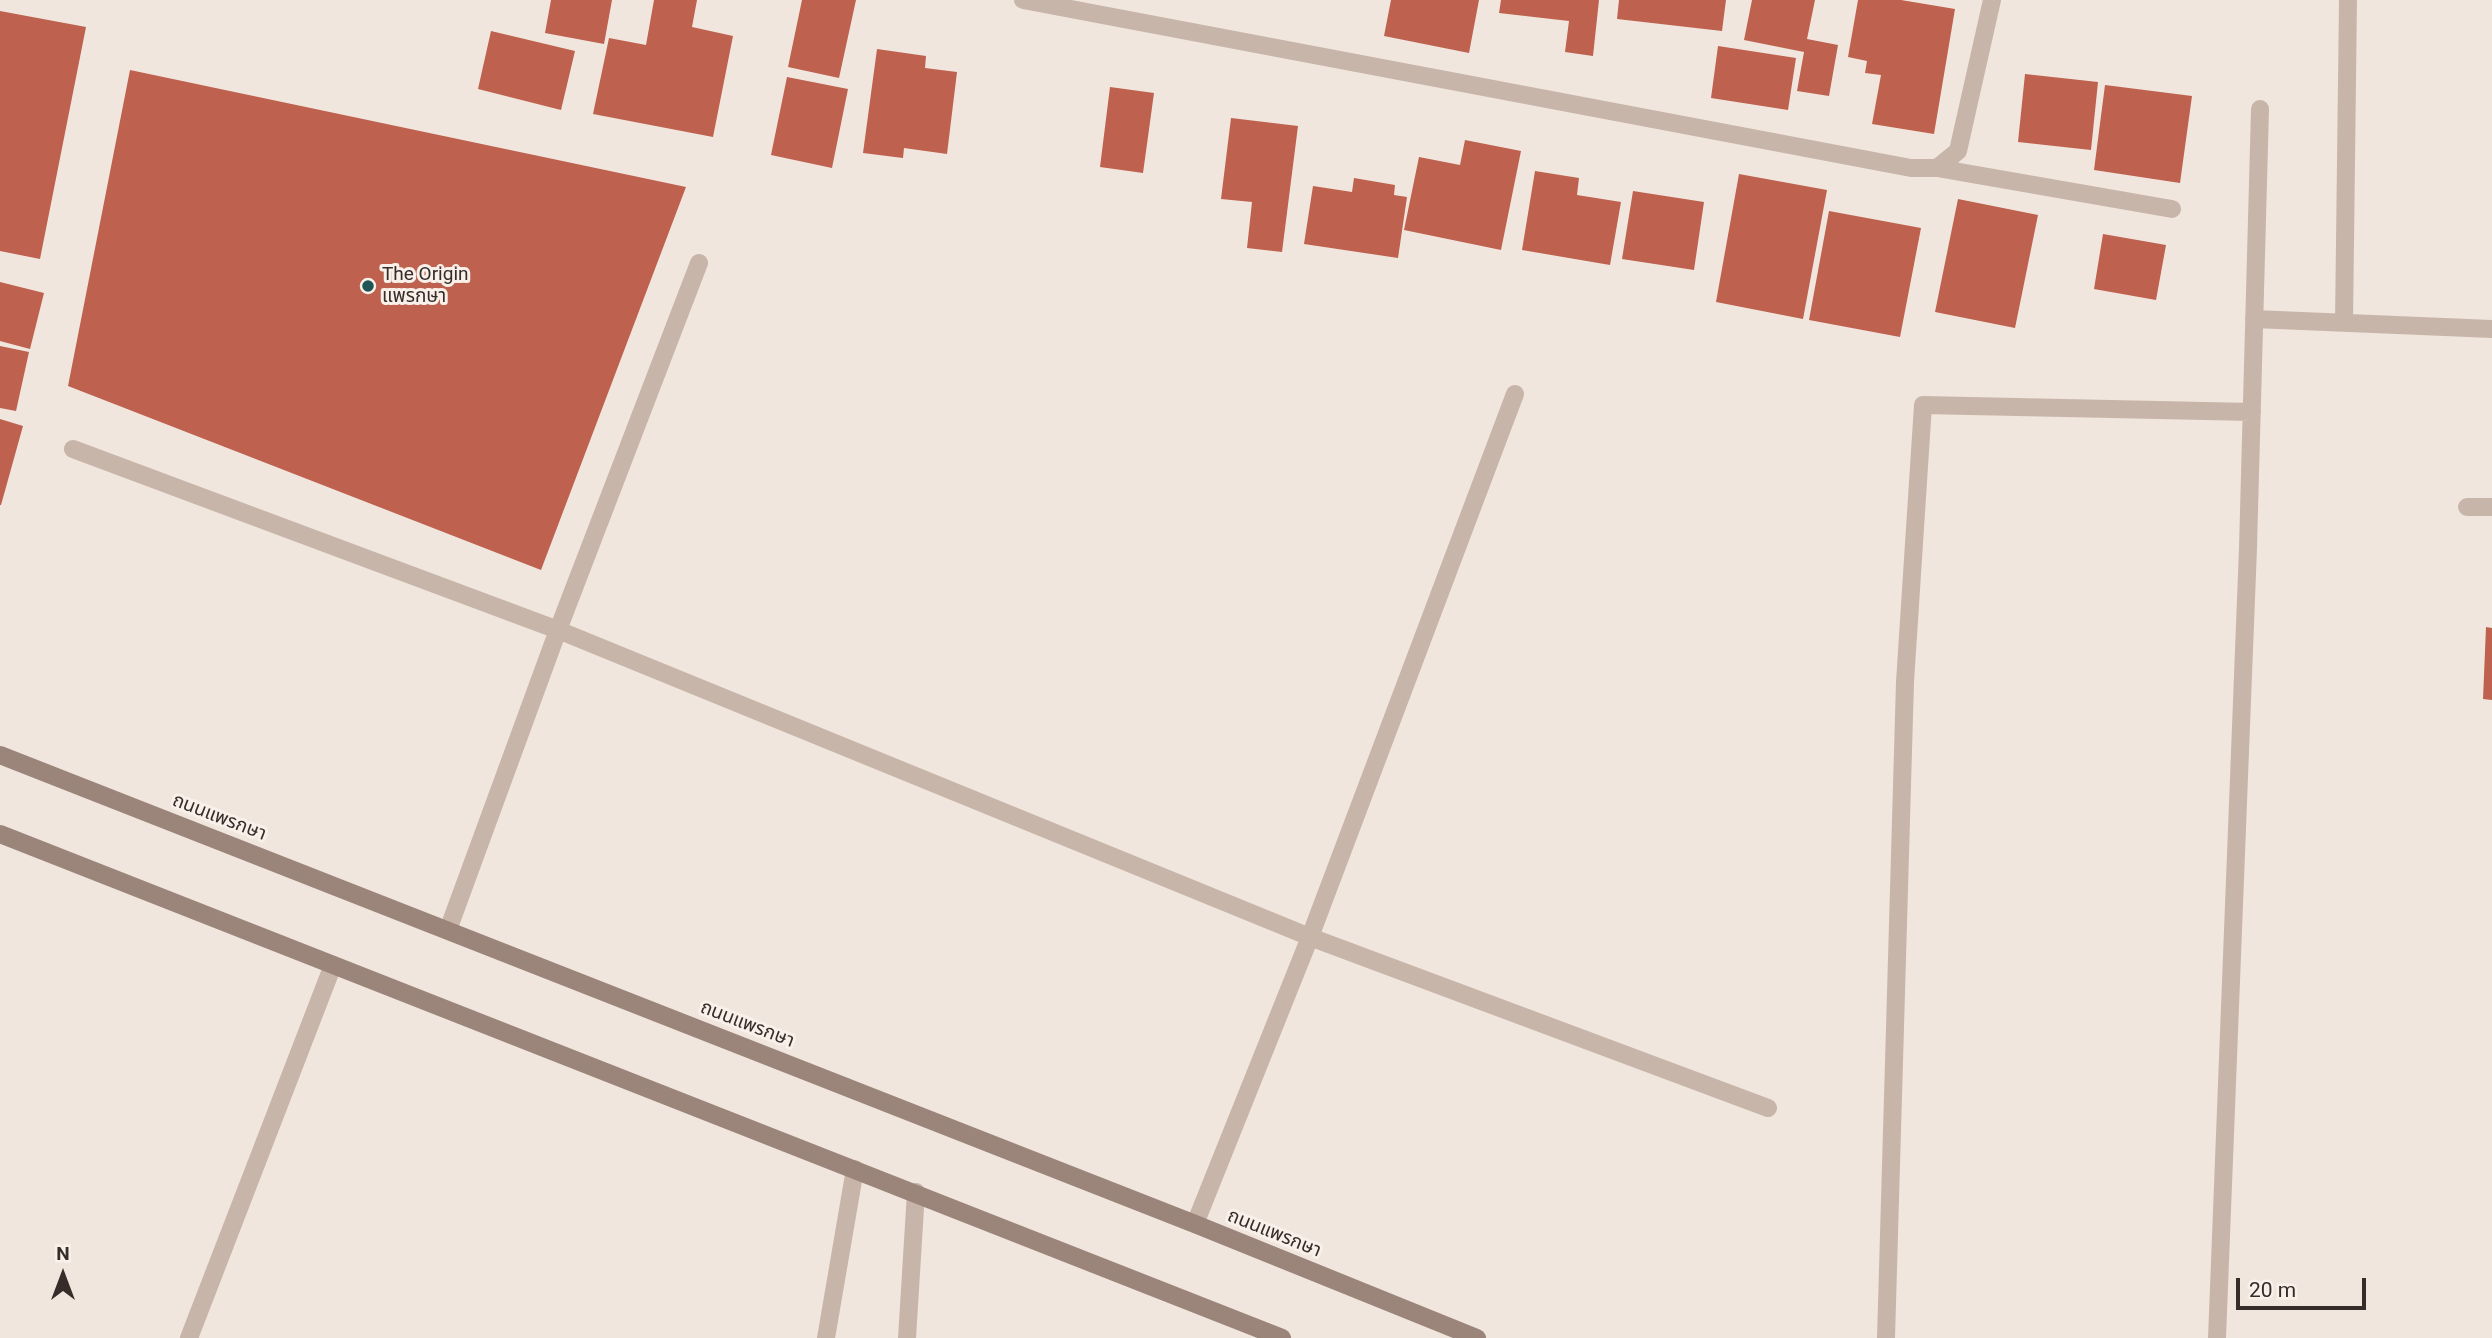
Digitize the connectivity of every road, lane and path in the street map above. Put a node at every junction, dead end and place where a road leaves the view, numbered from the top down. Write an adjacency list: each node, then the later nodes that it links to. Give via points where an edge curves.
1 (1023, 0): 5 (street, via 1897,165)
2 (1992, 0): 5 (street, via 1958,151)
3 (2348, 0): 9 (street)
4 (2260, 109): 8 (street)
5 (1937, 168): 6 (street)
6 (2172, 209)
7 (699, 263): 16 (street)
8 (2254, 319): 9 (street); 12 (street)
9 (2344, 323): 10 (street)
10 (2492, 329)
11 (1515, 394): 20 (street)
12 (2252, 412): 31 (street, via 1923,405 1905,682); 32 (street)
13 (73, 449): 16 (street)
14 (2467, 507): 15 (street)
15 (2492, 507)
16 (558, 630): 19 (street); 20 (street)
17 (0, 755): 19 (main road, ถนนแพรกษา)
18 (0, 834): 21 (main road)
19 (448, 930): 25 (main road, ถนนแพรกษา)
20 (1310, 937): 22 (street); 25 (street)
21 (333, 965): 23 (main road); 26 (street)
22 (1768, 1108)
23 (855, 1169): 24 (main road); 27 (street)
24 (916, 1192): 28 (street); 29 (main road)
25 (1195, 1224): 30 (main road, ถนนแพรกษา)
26 (189, 1338)
27 (826, 1338)
28 (907, 1338)
29 (1282, 1338)
30 (1477, 1338)
31 (1886, 1338)
32 (2217, 1338)

